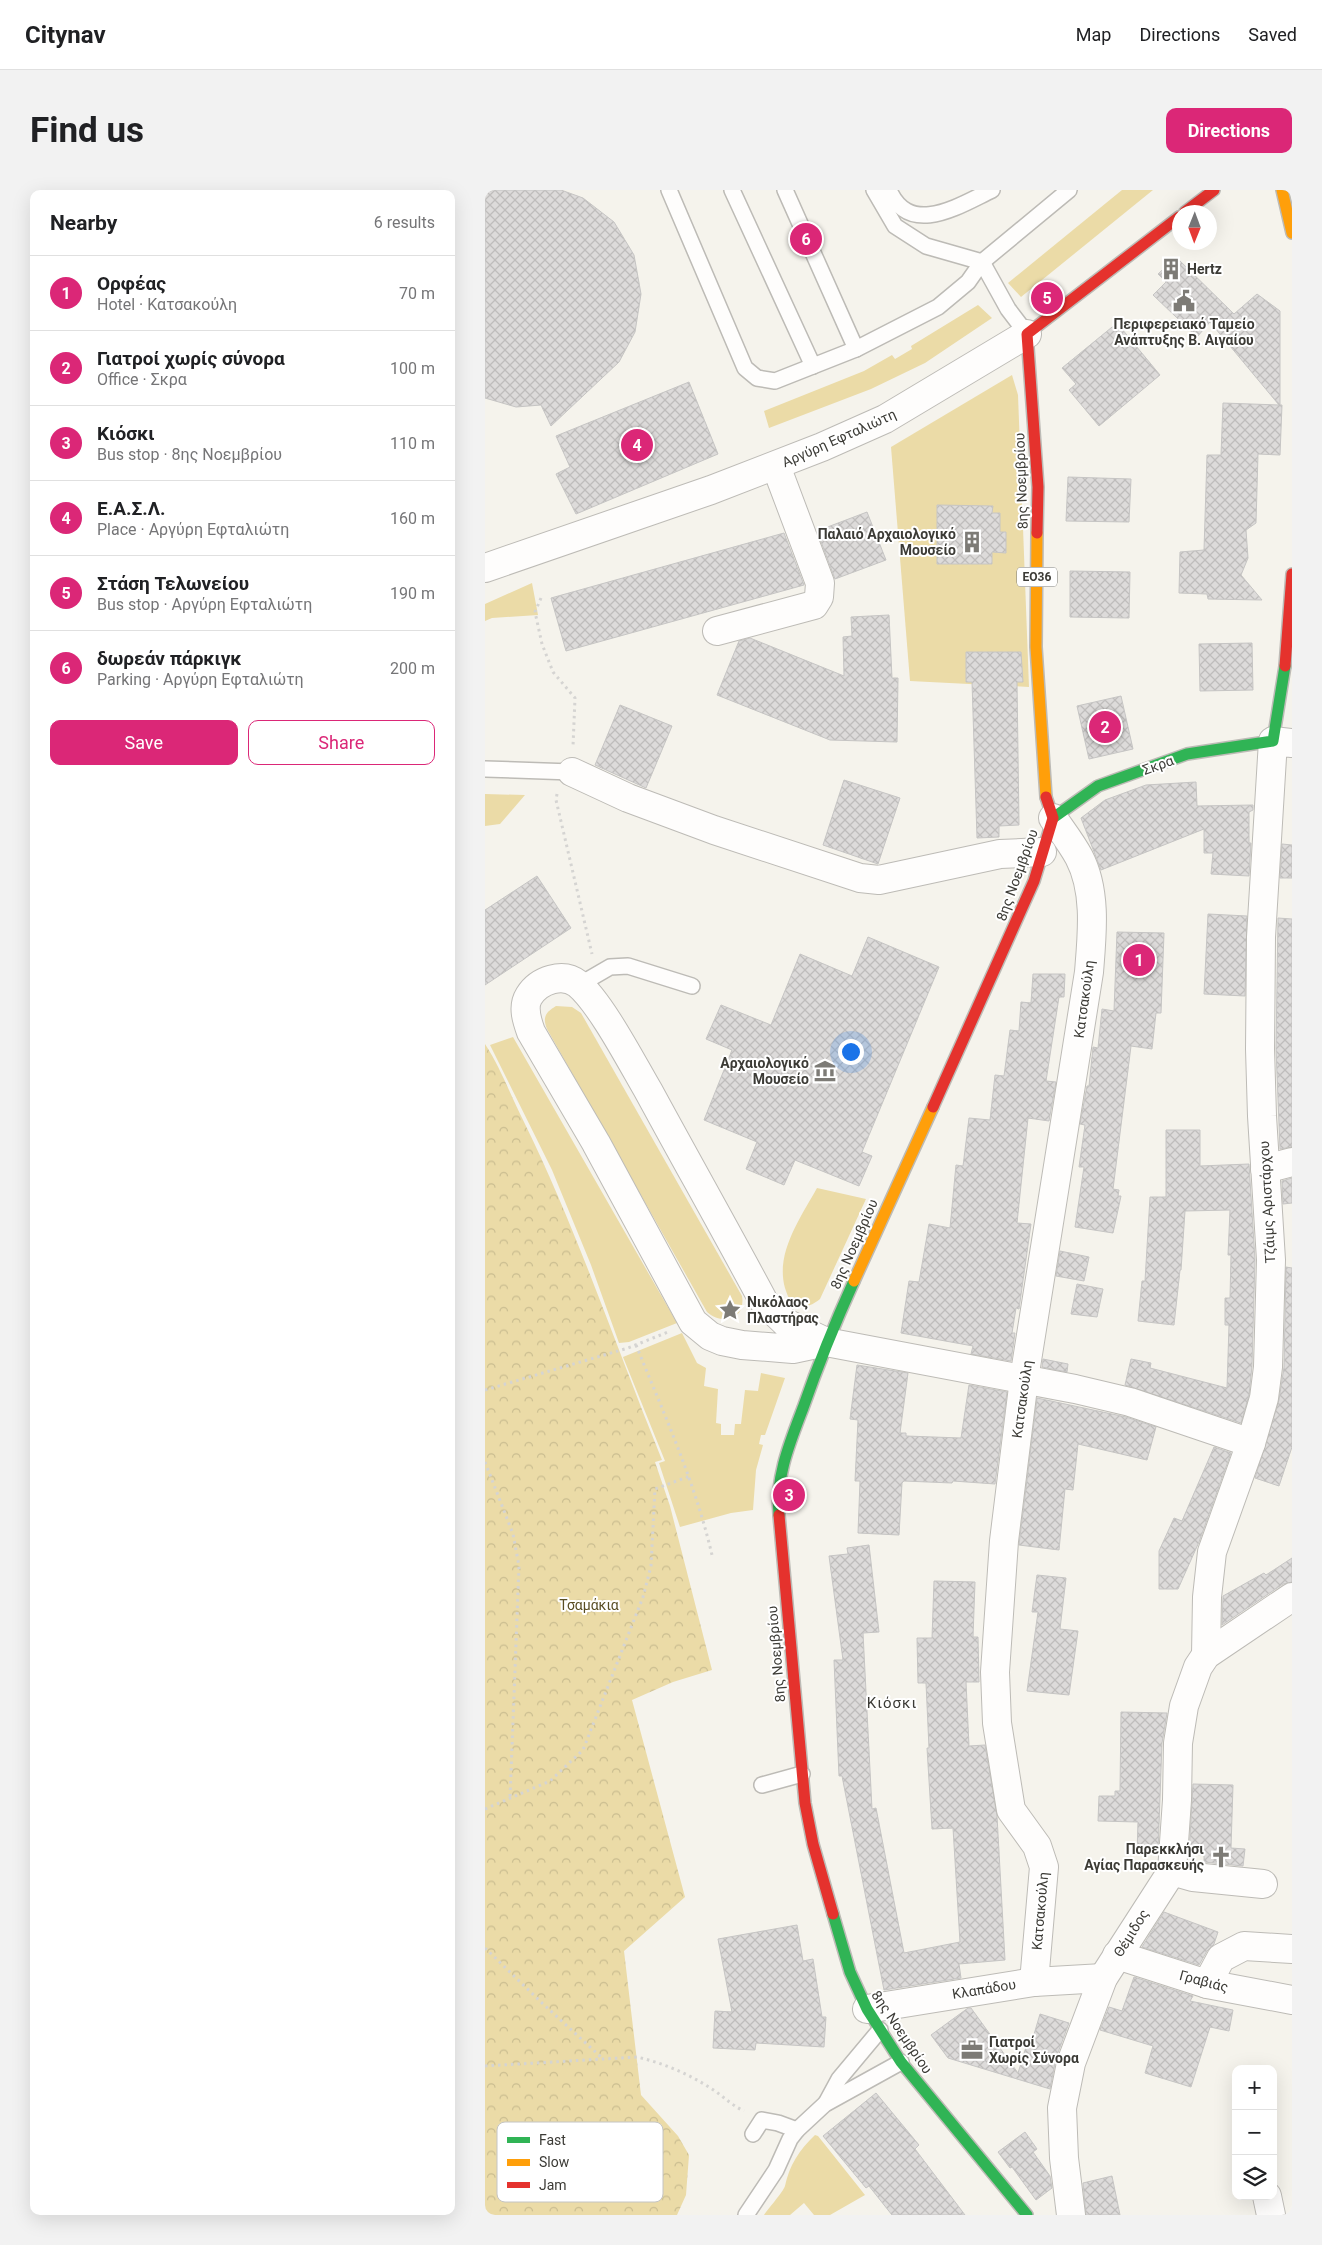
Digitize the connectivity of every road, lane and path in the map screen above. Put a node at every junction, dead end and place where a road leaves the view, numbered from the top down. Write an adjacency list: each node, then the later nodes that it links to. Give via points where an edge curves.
1 (669, 190): 16 (lane, via 745,368 757,378 775,381)
2 (732, 190): 16 (lane)
3 (785, 190): 15 (lane)
4 (874, 190): 13 (lane, via 895,226 926,246)
5 (889, 190): 6 (lane, via 894,202 908,212 928,215 954,210)
6 (993, 190)
7 (1069, 190): 13 (lane)
8 (1214, 190): 10 (main road)
9 (1282, 190): 12 (main road)
10 (1194, 205)
11 (1172, 222): 14 (main road, Αργύρη Εφταλιώτη)
12 (1292, 233)
13 (982, 262): 14 (lane, via 1008,309); 15 (lane, via 968,282 938,307)
14 (1027, 334): 17 (street, Αργύρη Εφταλιώτη, via 885,419); 25 (main road, 8ης Νοεμβρίου / ΕΟ36, via 1038,487 1036,647 1045,792)
15 (856, 349): 16 (lane)
16 (813, 366)
17 (776, 466): 18 (street, Αργύρη Εφταλιώτη); 21 (street, via 820,583 819,597 814,605)
18 (487, 564)
19 (1292, 574): 22 (main road)
20 (541, 598): 24 (path, via 535,612 542,644 553,672 575,698)
21 (717, 631)
22 (1283, 742): 25 (main road, Σκρα, via 1187,754 1097,786); 30 (street, Τζάιμς Αριστάρχου, via 1261,937 1260,1049)
23 (485, 769): 24 (lane)
24 (572, 772): 26 (street, via 629,798 860,878 879,880 1000,854); 27 (path, via 557,792 557,800)
25 (1053, 818): 26 (main road, 8ης Νοεμβρίου); 34 (street, Κατσακούλη, via 1080,858 1090,895 1092,934 1089,972)
26 (1042, 852): 32 (main road, 8ης Νοεμβρίου, via 1020,914)
27 (588, 980): 28 (lane, via 610,967 628,966); 31 (street, via 559,978 537,987 527,999 526,1018); 32 (street, via 598,1009 632,1062 764,1302 786,1322)
28 (692, 986)
29 (1292, 1162): 30 (street)
30 (1265, 1169): 36 (street, Τζάιμς Αριστάρχου, via 1271,1260 1268,1367 1264,1398)
31 (693, 1322): 32 (street, via 722,1341 793,1349); 33 (path)
32 (826, 1342): 34 (street); 42 (main road, 8ης Νοεμβρίου, via 788,1448 778,1507)
33 (636, 1345): 35 (path); 38 (path)
34 (1024, 1380): 36 (street, via 1130,1402); 52 (street, Κατσακούλη, via 1004,1542 995,1672 997,1723 1011,1810 1037,1846 1044,1866)
35 (485, 1390)
36 (1251, 1442): 41 (street, Τζάιμς Αριστάρχου, via 1213,1552 1207,1597)
37 (485, 1462): 44 (path, via 513,1534 519,1566)
38 (690, 1476): 39 (path); 44 (path, via 655,1489 651,1566 643,1597 583,1750 550,1780)
39 (712, 1555)
40 (1292, 1597): 41 (street)
41 (1206, 1655): 46 (street, Θέμιδος, via 1198,1667 1184,1706 1178,1743)
42 (802, 1774): 43 (lane); 55 (main road, 8ης Νοεμβρίου, via 813,1844 850,1972)
43 (762, 1785)
44 (510, 1798): 45 (path)
45 (485, 1808)
46 (1172, 1872): 47 (street); 50 (street, Θέμιδος)
47 (1263, 1884)
48 (485, 1948): 56 (path)
49 (1292, 1949): 53 (street, via 1244,1946 1221,1958)
50 (1117, 1955): 51 (street, Θέμιδος); 53 (street, Γραβιάς)
51 (1103, 1978): 52 (street, Κλαπάδου); 66 (street, Θέμιδος, via 1071,2064 1062,2108)
52 (1034, 1982): 55 (street, Κλαπάδου)
53 (1207, 1984): 54 (street, Γραβιάς)
54 (1292, 2000)
55 (873, 2019): 57 (main road, 8ης Νοεμβρίου); 59 (lane)
56 (603, 2058): 58 (path); 60 (path, via 637,2057 658,2062 694,2079 729,2104)
57 (901, 2062): 59 (lane); 65 (main road, 8ης Νοεμβρίου)
58 (485, 2066)
59 (825, 2104): 61 (lane)
60 (762, 2120): 61 (lane); 62 (lane)
61 (797, 2130): 64 (lane, via 776,2170)
62 (753, 2134)
63 (1268, 2200): 67 (street)
64 (746, 2215)
65 (1027, 2215)
66 (1071, 2215)
67 (1271, 2215)

